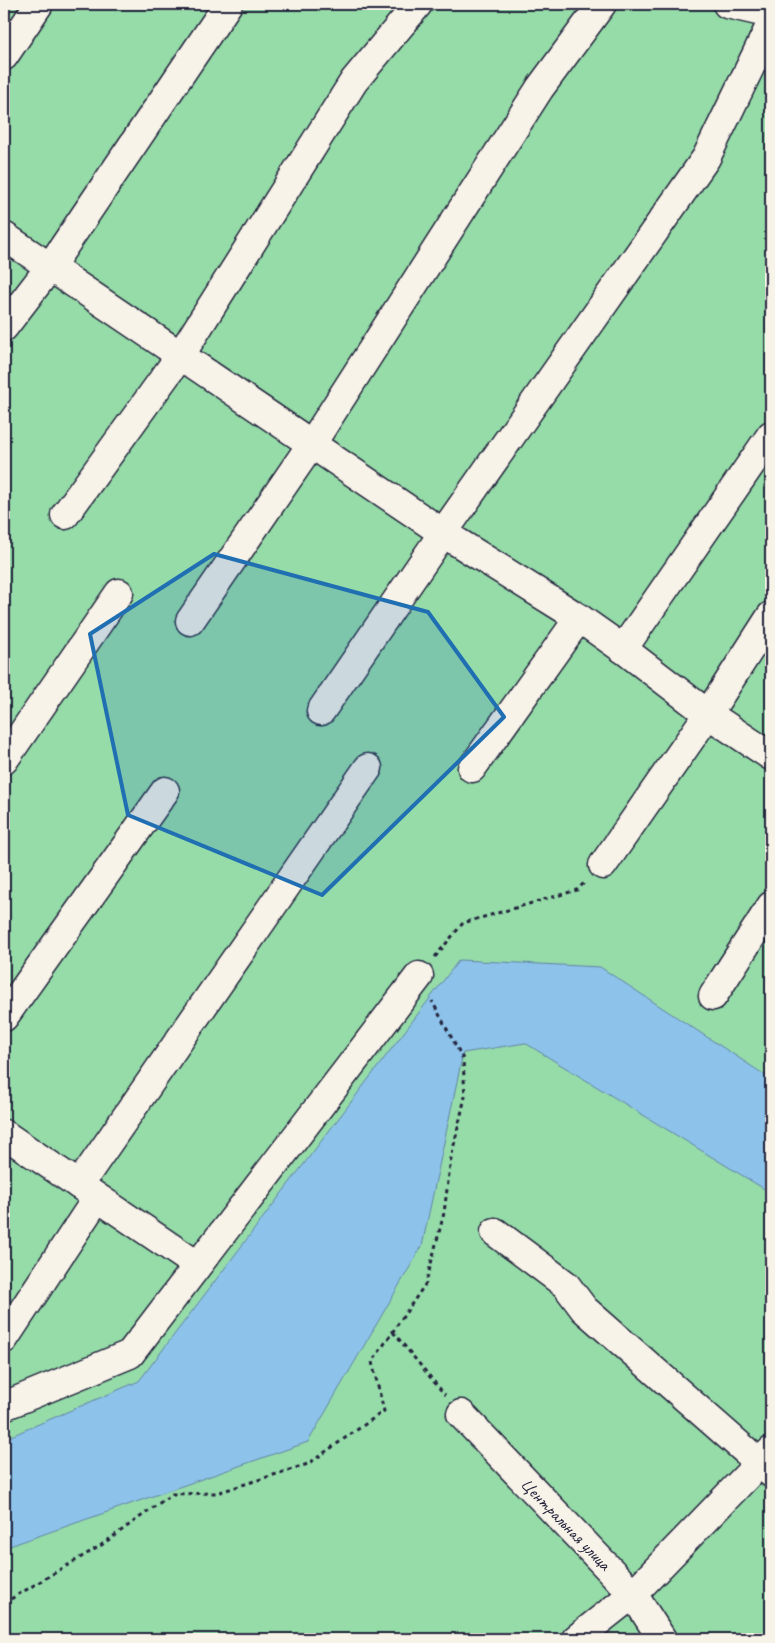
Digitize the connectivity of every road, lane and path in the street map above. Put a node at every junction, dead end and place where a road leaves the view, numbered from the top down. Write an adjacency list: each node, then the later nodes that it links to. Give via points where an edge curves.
1 (39, 4): 8 (street)
2 (228, 4): 10 (street)
3 (418, 4): 12 (street, via 354,81)
4 (602, 4): 14 (street, via 540,88)
5 (726, 4): 6 (street)
6 (771, 14)
7 (771, 24): 16 (street, via 706,158)
8 (4, 56)
9 (4, 236): 10 (street)
10 (50, 267): 11 (street); 12 (street)
11 (4, 327)
12 (180, 356): 14 (street); 15 (street)
13 (771, 435): 21 (street)
14 (311, 445): 16 (street); 20 (street)
15 (65, 515)
16 (442, 533): 19 (street); 22 (street)
17 (118, 593): 25 (street)
18 (771, 616): 23 (street)
19 (579, 618): 21 (street); 27 (street)
20 (190, 621)
21 (623, 649): 23 (street)
22 (321, 711)
23 (708, 714): 24 (street); 29 (street)
24 (771, 756)
25 (4, 760)
26 (368, 768): 36 (street)
27 (472, 768)
28 (165, 791): 34 (street)
29 (603, 865)
30 (577, 890): 32 (path, via 463,923)
31 (771, 906): 33 (street)
32 (419, 976): 38 (street); 39 (path, via 463,1059 465,1098 450,1158 444,1213 426,1283)
33 (713, 996)
34 (4, 1017)
35 (4, 1134): 36 (street)
36 (88, 1192): 38 (street); 40 (street)
37 (496, 1232): 43 (street, via 566,1284 584,1309)
38 (197, 1265): 41 (street, via 130,1354)
39 (392, 1332): 42 (path); 45 (path, via 372,1362 384,1411 308,1464 217,1493 172,1494 100,1546)
40 (4, 1339)
41 (4, 1406)
42 (461, 1414): 44 (street, Центральная улица)
43 (767, 1462): 44 (street)
44 (633, 1594): 46 (street); 47 (street, Центральная улица)
45 (4, 1603)
46 (576, 1639)
47 (662, 1639)

